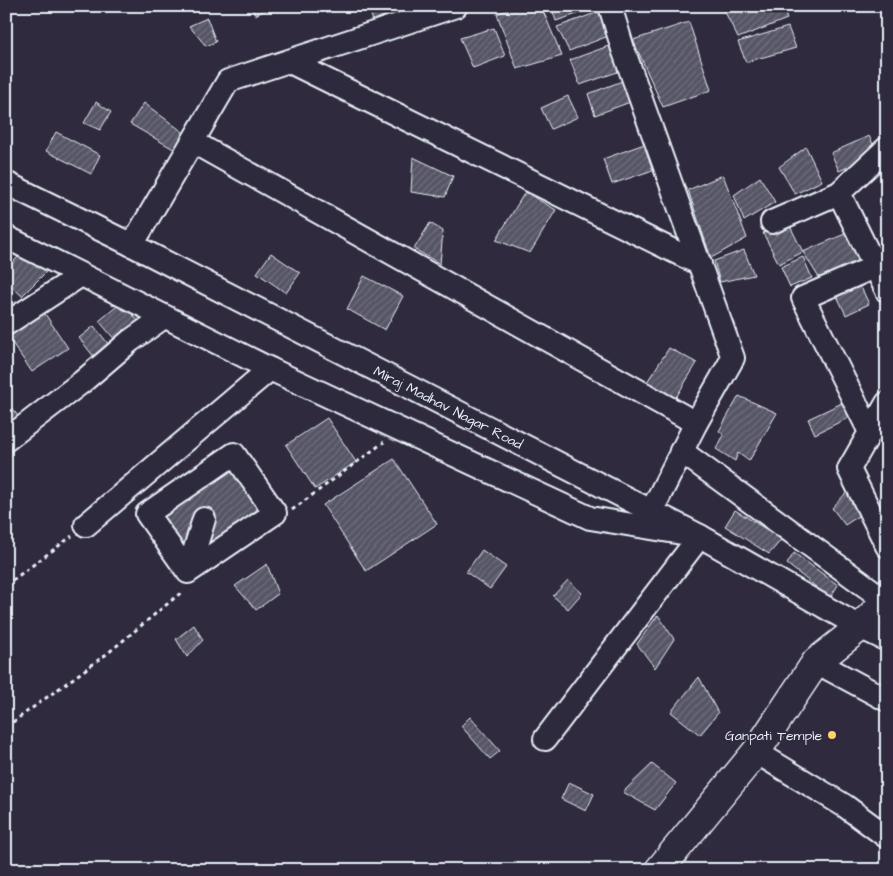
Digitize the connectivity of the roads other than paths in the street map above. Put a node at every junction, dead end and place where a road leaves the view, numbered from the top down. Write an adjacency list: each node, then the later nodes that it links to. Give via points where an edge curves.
1 (456, 6): 3 (street)
2 (610, 6): 11 (street)
3 (290, 62): 4 (street, via 228,81); 11 (street)
4 (192, 142): 10 (street); 19 (street)
5 (887, 148): 7 (street)
6 (6, 183): 10 (street, Miraj Madhav Nagar Road)
7 (839, 194): 8 (street); 12 (street)
8 (772, 222)
9 (6, 237): 13 (street)
10 (132, 245): 23 (street, Miraj Madhav Nagar Road)
11 (700, 264): 19 (street, via 733,358)
12 (874, 267): 14 (street); 20 (street, via 803,298)
13 (81, 275): 15 (street); 16 (street)
14 (887, 291)
15 (164, 317): 17 (street); 21 (street)
16 (6, 324)
17 (270, 369): 25 (street); 26 (street, via 590,518)
18 (887, 403): 20 (street)
19 (696, 423): 22 (street)
20 (870, 432): 27 (street, via 849,469)
21 (6, 440)
22 (681, 451): 23 (street); 29 (street)
23 (651, 512): 26 (street, Miraj Madhav Nagar Road)
24 (204, 519): 28 (street)
25 (86, 525)
26 (700, 536): 30 (street, Miraj Madhav Nagar Road); 34 (street)
27 (887, 546)
28 (188, 572): 28 (street, via 147,514 234,454 275,512)
29 (886, 601): 30 (main road)
30 (860, 627): 31 (street, Miraj Madhav Nagar Road); 32 (main road)
31 (887, 640)
32 (816, 662): 33 (street); 35 (main road)
33 (887, 700)
34 (545, 739)
35 (756, 752): 36 (street, via 845,806); 37 (main road)
36 (887, 837)
37 (659, 870)

